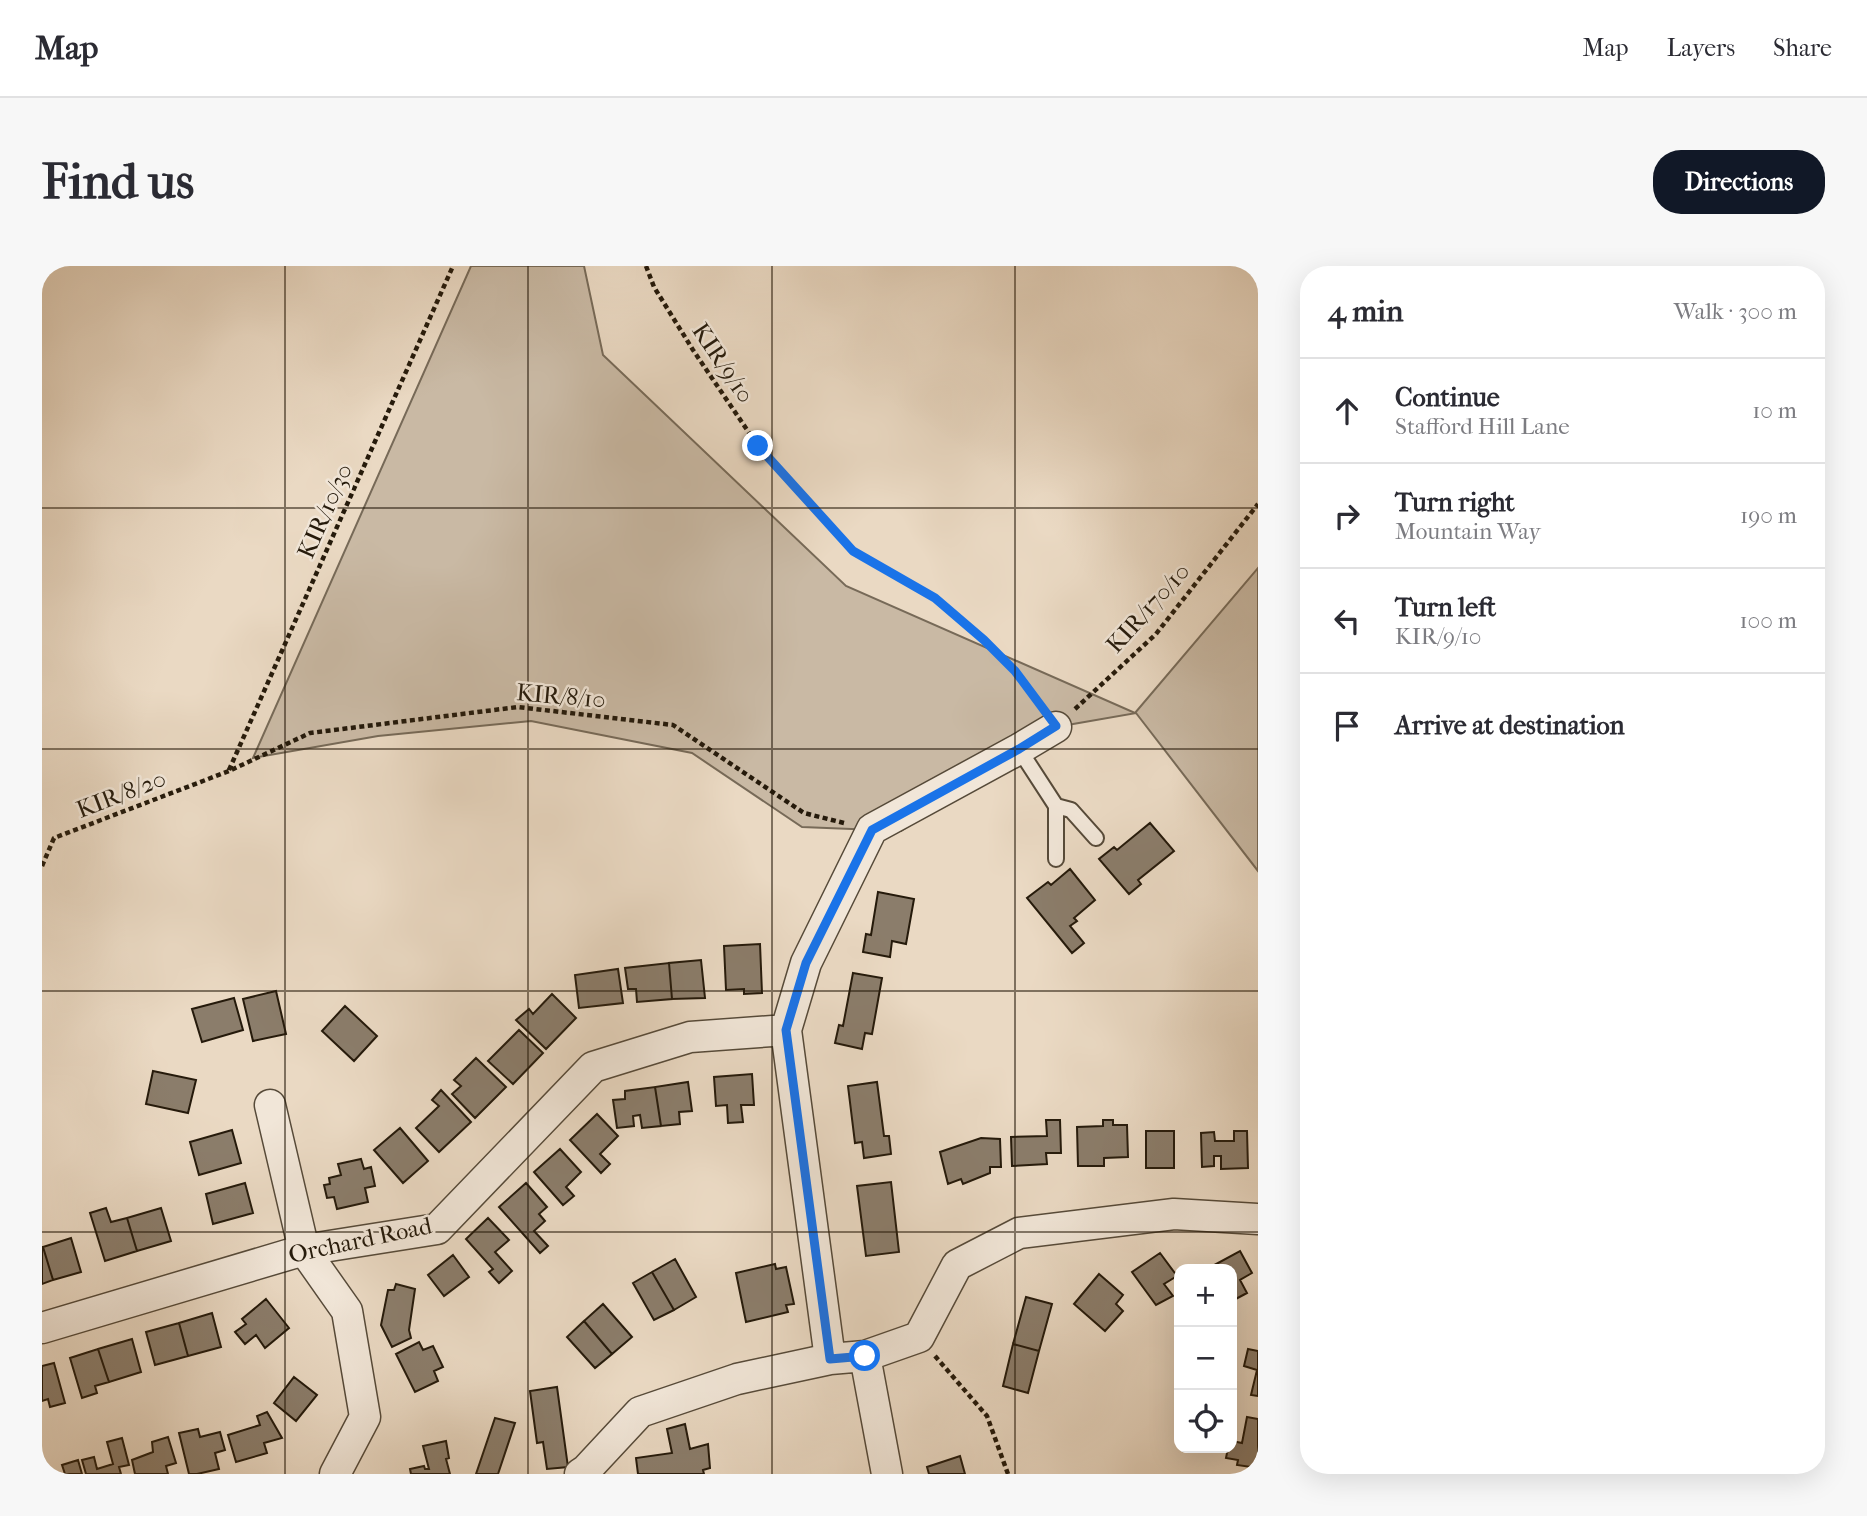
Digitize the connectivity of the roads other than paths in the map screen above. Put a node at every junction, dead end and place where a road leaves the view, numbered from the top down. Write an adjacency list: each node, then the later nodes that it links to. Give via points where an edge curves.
1 (1056, 726): 2 (street)
2 (1019, 749): 3 (lane); 6 (street, via 872,830 806,963)
3 (1056, 806): 4 (lane, via 1071,810); 5 (lane)
4 (1096, 838)
5 (1056, 859)
6 (786, 1030): 9 (street, Orchard Road, via 690,1037 593,1068 437,1229); 12 (street)
7 (270, 1105): 9 (street)
8 (1258, 1219): 11 (street, via 1174,1214 1019,1233 957,1265 919,1337)
9 (304, 1250): 10 (street, Orchard Road); 13 (street, via 347,1311 365,1417)
10 (42, 1328)
11 (865, 1356): 12 (street); 15 (street)
12 (830, 1359): 14 (street, via 737,1379 640,1412)
13 (335, 1474)
14 (580, 1474)
15 (887, 1474)

